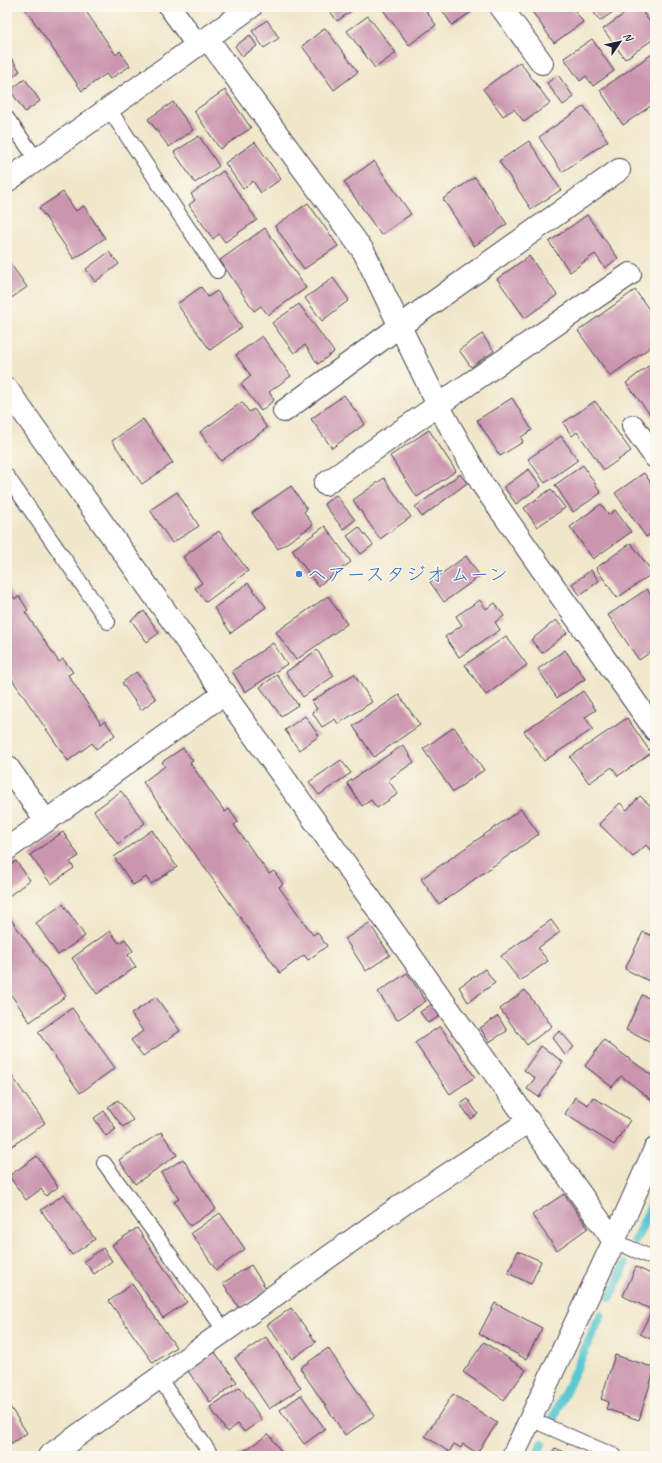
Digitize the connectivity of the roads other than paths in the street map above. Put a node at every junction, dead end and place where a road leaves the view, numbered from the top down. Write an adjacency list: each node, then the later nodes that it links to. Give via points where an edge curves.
1 (170, 7): 4 (street)
2 (251, 7): 4 (street)
3 (501, 7): 5 (street)
4 (202, 42): 6 (street); 13 (street, via 364,252)
5 (542, 63)
6 (109, 109): 8 (street); 11 (lane)
7 (7, 118): 8 (lane)
8 (37, 160): 10 (street)
9 (619, 170): 13 (street)
10 (7, 181)
11 (217, 271)
12 (630, 274): 15 (street)
13 (400, 326): 15 (street); 16 (street)
14 (7, 389): 22 (street)
15 (438, 405): 20 (street); 23 (street, via 482,484)
16 (284, 411)
17 (632, 426): 18 (street)
18 (655, 457)
19 (7, 476): 21 (lane)
20 (325, 484)
21 (108, 622)
22 (225, 693): 25 (street); 27 (street)
23 (655, 730)
24 (7, 766): 25 (street)
25 (46, 821): 26 (street)
26 (7, 849)
27 (529, 1121): 30 (street); 32 (street, via 406,1202)
28 (655, 1149): 30 (street)
29 (104, 1163): 32 (lane)
30 (614, 1241): 31 (lane); 34 (street)
31 (655, 1259)
32 (225, 1331): 33 (street)
33 (159, 1378): 35 (street); 36 (lane)
34 (530, 1420): 37 (street); 38 (lane)
35 (50, 1456)
36 (212, 1456)
37 (513, 1456)
38 (615, 1456)

